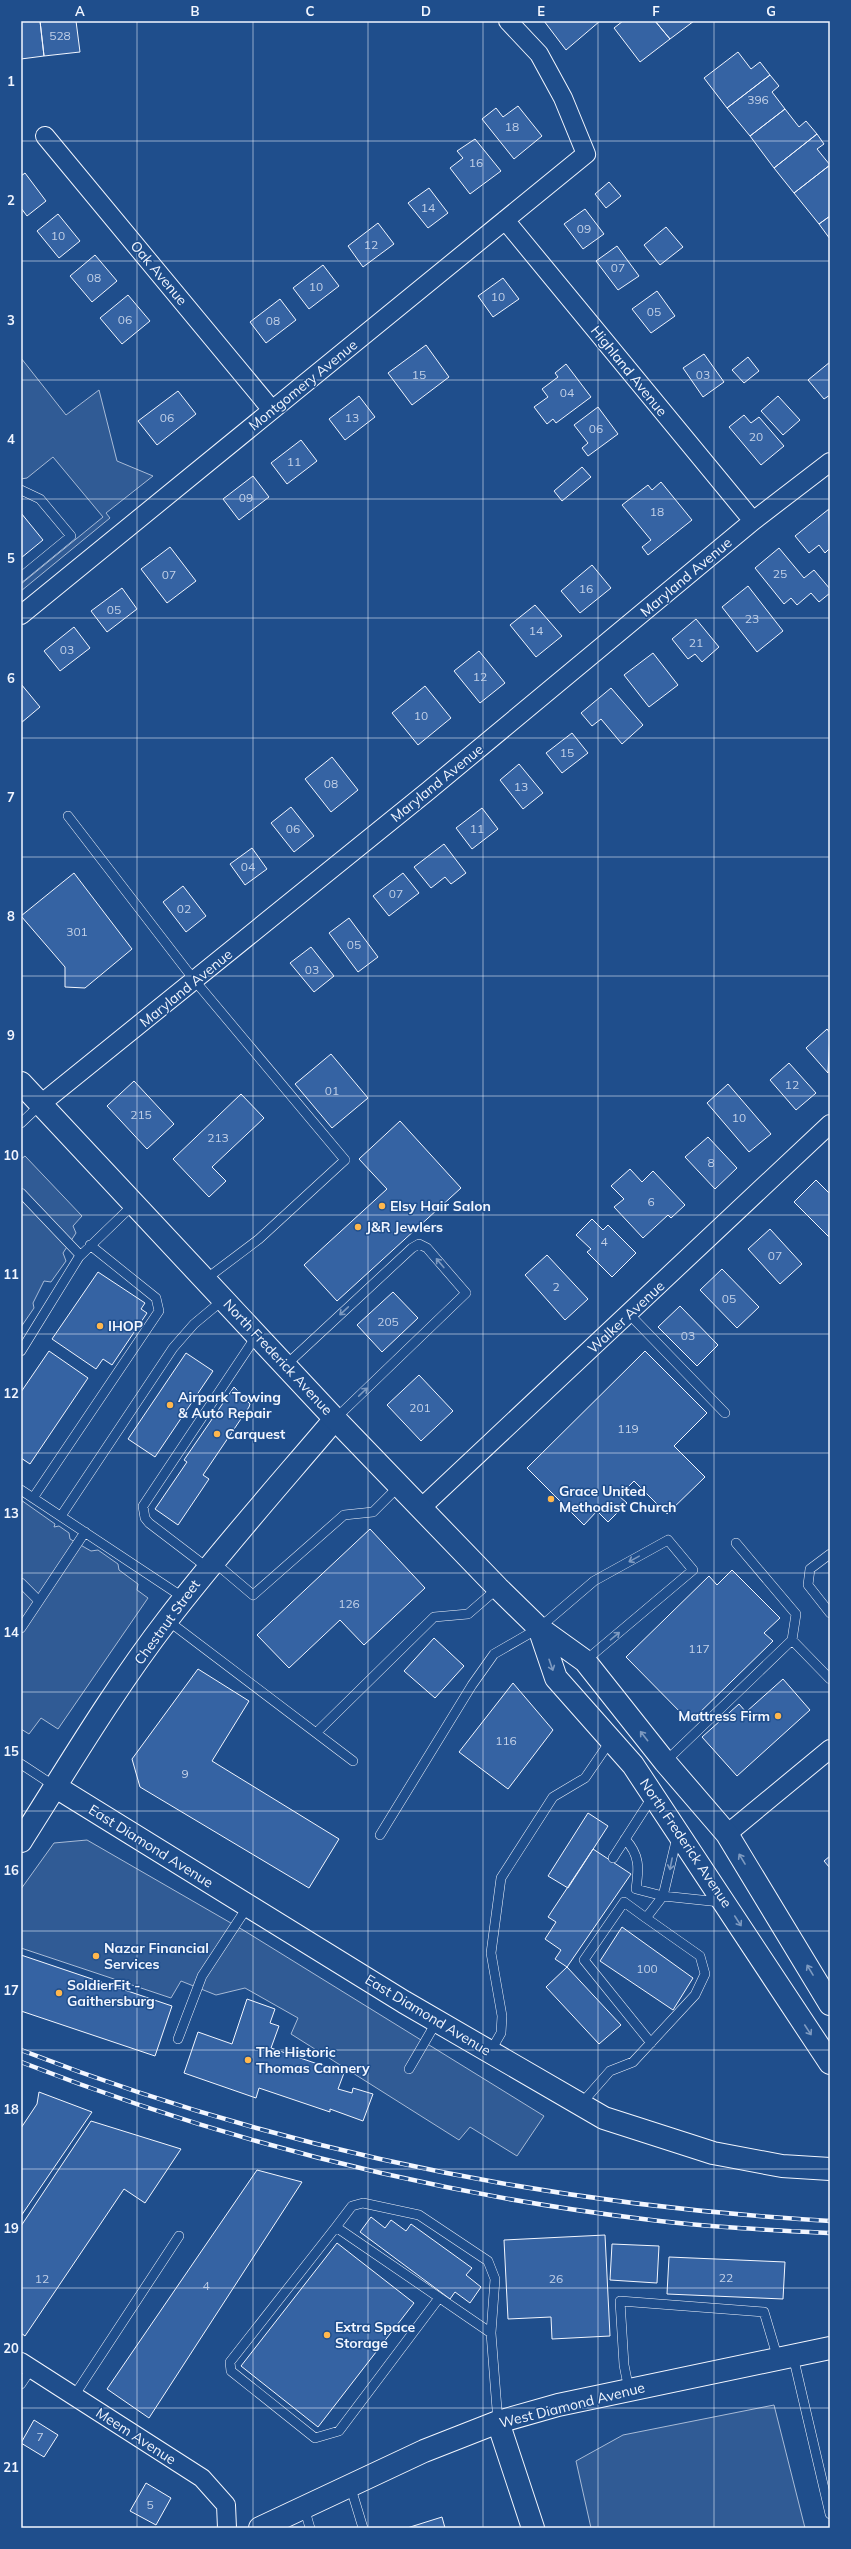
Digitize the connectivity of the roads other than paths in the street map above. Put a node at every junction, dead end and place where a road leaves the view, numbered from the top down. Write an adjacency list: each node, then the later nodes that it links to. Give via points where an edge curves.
1 (508, 21): 3 (street, Montgomery Avenue, via 539,54 564,98 586,154)
2 (46, 136): 4 (street, Oak Avenue)
3 (505, 220): 4 (street, Montgomery Avenue); 7 (street, Highland Avenue)
4 (272, 410): 9 (street, Montgomery Avenue)
5 (830, 462): 7 (street, Maryland Avenue)
6 (21, 490): 8 (lane, via 40,499 71,536)
7 (753, 521): 11 (street, Maryland Avenue)
8 (21, 577)
9 (21, 616)
10 (68, 816): 11 (lane)
11 (195, 981): 13 (street, Maryland Avenue); 20 (lane, via 345,1160 259,1239)
12 (21, 1083): 13 (main road, North Frederick Avenue)
13 (42, 1103): 14 (lane); 17 (main road, North Frederick Avenue)
14 (21, 1123)
15 (830, 1124): 22 (street, Walker Avenue)
16 (21, 1192): 19 (lane)
17 (135, 1203): 18 (lane); 20 (main road, North Frederick Avenue)
18 (90, 1245): 19 (lane); 30 (lane, via 156,1298 159,1311)
19 (80, 1256): 24 (lane)
20 (206, 1279): 21 (main road, North Frederick Avenue)
21 (224, 1299): 23 (main road, North Frederick Avenue); 32 (lane, via 194,1324 173,1348)
22 (629, 1314): 26 (lane); 31 (street, Walker Avenue)
23 (257, 1335): 25 (main road, North Frederick Avenue); 36 (lane, via 143,1506 145,1518 149,1522)
24 (21, 1351)
25 (286, 1366): 27 (main road, North Frederick Avenue); 27 (lane, one-way to 25, via 466,1293 427,1248 419,1244 412,1248)
26 (725, 1413)
27 (335, 1419): 28 (main road, North Frederick Avenue); 36 (main road, Chestnut Street)
28 (399, 1486): 31 (main road, North Frederick Avenue); 36 (lane, via 373,1512 344,1515 253,1595)
29 (21, 1490): 30 (lane)
30 (33, 1498): 32 (lane)
31 (421, 1508): 38 (main road, North Frederick Avenue)
32 (61, 1516): 33 (lane)
33 (85, 1532): 39 (lane); 40 (lane)
34 (736, 1543): 45 (lane, via 796,1614)
35 (830, 1554): 41 (lane, via 810,1568 808,1585)
36 (210, 1565): 39 (main road, Chestnut Street)
37 (21, 1583): 40 (lane)
38 (498, 1588): 44 (main road, North Frederick Avenue); 48 (lane, via 468,1614 434,1617)
39 (184, 1598): 42 (main road, Chestnut Street)
40 (39, 1601): 43 (lane)
41 (830, 1613)
42 (168, 1620): 48 (lane); 54 (main road, Chestnut Street)
43 (21, 1628)
44 (539, 1628): 46 (main road, North Frederick Avenue); 46 (lane, one-way to 44, via 693,1570 668,1540 594,1581); 49 (main road, North Frederick Avenue, one-way to 49, via 556,1678); 58 (lane, via 494,1654 472,1685)
45 (792, 1640): 47 (lane); 52 (lane)
46 (585, 1661): 52 (main road, North Frederick Avenue, one-way to 46)
47 (830, 1679)
48 (317, 1732): 51 (lane)
49 (612, 1740): 55 (main road, North Frederick Avenue, via 634,1765); 70 (lane, via 586,1778 553,1797 501,1878 491,1953 502,2016 501,2033)
50 (830, 1749): 57 (street)
51 (353, 1761)
52 (665, 1762): 57 (main road, North Frederick Avenue)
53 (21, 1764): 54 (lane)
54 (56, 1787): 60 (main road, Chestnut Street); 64 (main road, East Diamond Avenue)
55 (653, 1795): 56 (main road, North Frederick Avenue); 59 (lane)
56 (678, 1832): 62 (lane, one-way to 62); 63 (main road, North Frederick Avenue)
57 (727, 1834): 66 (main road, North Frederick Avenue, one-way to 57)
58 (380, 1835)
59 (625, 1839): 61 (lane); 62 (lane, via 635,1850 639,1872 636,1889)
60 (21, 1841)
61 (612, 1858)
62 (663, 1896): 63 (lane); 65 (lane)
63 (726, 1903): 71 (main road, North Frederick Avenue, one-way to 71)
64 (248, 1906): 67 (main road, East Diamond Avenue); 68 (lane, via 202,1976)
65 (646, 1918): 69 (lane, via 700,1956 705,1974 695,1995); 69 (lane, via 624,1902 584,1960)
66 (830, 2004)
67 (437, 2021): 70 (main road, East Diamond Avenue); 72 (lane)
68 (178, 2039)
69 (651, 2043): 73 (lane, via 633,2062 610,2071)
70 (490, 2052): 73 (main road, East Diamond Avenue)
71 (830, 2063)
72 (409, 2069)
73 (581, 2104): 74 (main road, East Diamond Avenue, via 604,2118 713,2153 782,2166)
74 (830, 2169)
75 (336, 2227): 77 (lane); 77 (lane, via 230,2362 231,2371 316,2438 339,2431); 78 (lane, via 352,2206 363,2203 419,2215 488,2261 495,2279)
76 (179, 2236): 84 (lane)
77 (438, 2298): 78 (lane)
78 (491, 2332): 85 (lane)
79 (830, 2348): 80 (main road, West Diamond Avenue)
80 (786, 2358): 83 (main road, West Diamond Avenue); 83 (lane, via 764,2312 620,2300 624,2364); 88 (lane)
81 (26, 2365): 82 (lane); 84 (street, Meem Avenue)
82 (21, 2384)
83 (629, 2390): 85 (main road, West Diamond Avenue, via 558,2405)
84 (74, 2396): 89 (street, Meem Avenue, via 202,2478 226,2505)
85 (498, 2422): 86 (main road, West Diamond Avenue, via 424,2451); 93 (main road)
86 (350, 2486): 87 (main road, West Diamond Avenue); 92 (lane)
87 (304, 2507): 90 (main road, West Diamond Avenue); 91 (lane)
88 (830, 2514)
89 (227, 2528)
90 (260, 2528)
91 (310, 2528)
92 (364, 2528)
93 (533, 2528)

